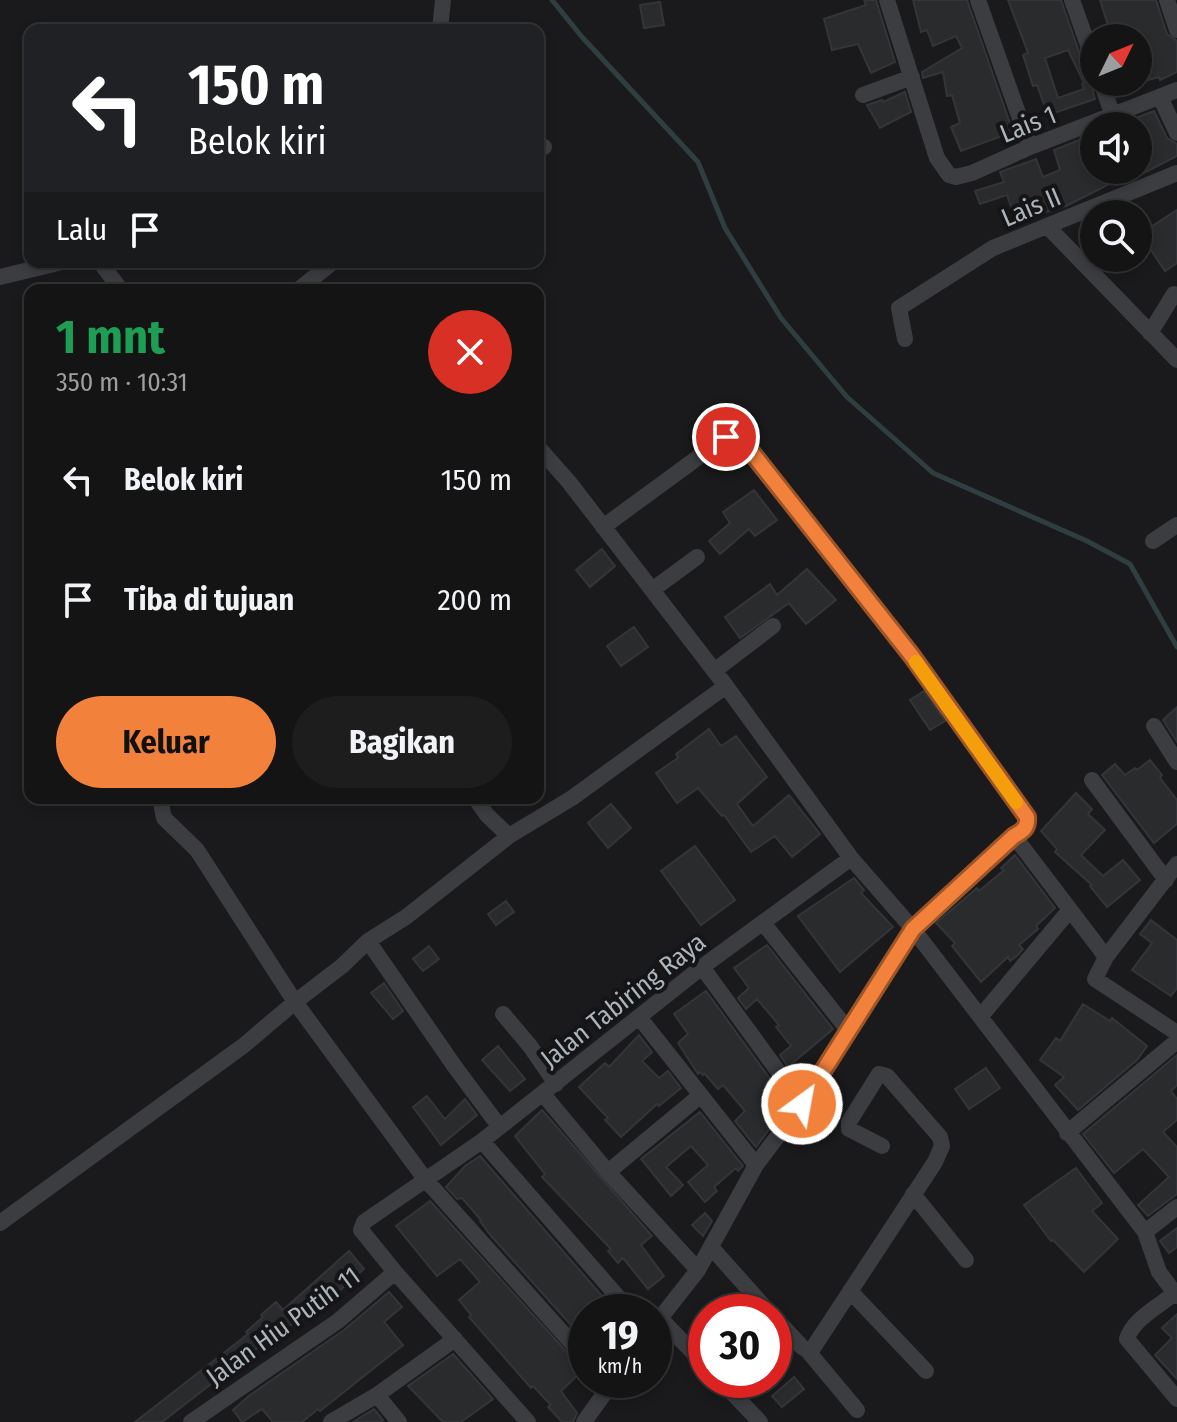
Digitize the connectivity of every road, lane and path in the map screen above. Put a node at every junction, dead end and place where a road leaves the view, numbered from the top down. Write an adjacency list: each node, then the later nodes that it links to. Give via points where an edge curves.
1 (443, 0): 6 (street)
2 (887, 0): 9 (street)
3 (978, 0): 16 (street)
4 (1072, 0): 7 (street)
5 (1167, 0): 8 (street)
6 (441, 24)
7 (1081, 24)
8 (1177, 30)
9 (912, 77): 11 (street); 16 (street, Lais 1, via 937,158 956,177)
10 (1177, 90): 12 (street, Lais 1)
11 (863, 95)
12 (1160, 97): 13 (street, Lais 1); 15 (street)
13 (1123, 112)
14 (1080, 128): 16 (street, Lais 1)
15 (1177, 133)
16 (1030, 147)
17 (1177, 173): 18 (street, Lais II)
18 (1048, 227): 24 (street); 25 (street, Lais II, via 993,248 903,303 898,312)
19 (37, 268): 21 (street)
20 (326, 268): 22 (street)
21 (0, 277)
22 (306, 284)
23 (1174, 294): 24 (street)
24 (1150, 333): 26 (street)
25 (905, 339)
26 (1177, 360)
27 (544, 454): 29 (street)
28 (1177, 525): 30 (street)
29 (603, 527): 32 (street); 42 (street, via 726,437 737,438 912,656 1027,817 1024,830)
30 (1153, 541)
31 (697, 557): 32 (street)
32 (652, 590): 34 (street)
33 (773, 626): 34 (street)
34 (714, 671): 35 (street)
35 (726, 686): 41 (street, via 572,798); 43 (street)
36 (1154, 726): 37 (street)
37 (1177, 762)
38 (1092, 780): 45 (street)
39 (161, 804): 52 (street, via 164,818 197,850)
40 (479, 804): 41 (street)
41 (509, 836): 49 (street)
42 (1014, 836): 46 (street); 48 (street)
43 (851, 858): 47 (street, Jalan Tabiring Raya); 48 (street)
44 (1177, 864): 45 (street)
45 (1166, 880): 50 (street)
46 (1069, 911): 50 (street); 54 (street)
47 (764, 924): 51 (street, Jalan Tabiring Raya); 56 (street)
48 (913, 929): 54 (street); 56 (street)
49 (368, 941): 52 (street); 61 (street)
50 (1106, 957): 57 (street, via 1095,979)
51 (702, 967): 55 (street, Jalan Tabiring Raya); 60 (street)
52 (295, 1002): 67 (street); 70 (street, via 231,1055)
53 (503, 1014): 58 (street, via 530,1046)
54 (981, 1016): 62 (street)
55 (639, 1017): 58 (street, Jalan Tabiring Raya); 59 (street)
56 (848, 1030): 60 (street)
57 (1176, 1031): 62 (street)
58 (549, 1089): 61 (street, Jalan Tabiring Raya); 66 (street)
59 (701, 1095): 65 (street); 66 (street)
60 (802, 1104): 65 (street)
61 (499, 1126): 63 (street, Jalan Tabiring Raya)
62 (1067, 1133): 71 (street)
63 (482, 1141): 67 (street, Jalan Tabiring Raya); 77 (street)
64 (882, 1146): 68 (street, via 849,1129 879,1074 887,1076 940,1137 942,1146)
65 (756, 1165): 72 (street)
66 (608, 1172): 74 (street)
67 (425, 1179): 75 (street, Jalan Tabiring Raya, via 364,1222 361,1230); 84 (street)
68 (913, 1194): 73 (street); 76 (street)
69 (1177, 1207): 71 (street)
70 (0, 1223)
71 (1145, 1232): 79 (street, via 1159,1272)
72 (711, 1247): 74 (street); 78 (street)
73 (966, 1260)
74 (698, 1270): 80 (street)
75 (395, 1272): 83 (street, Jalan Hiu Putih 11); 93 (street, Jalan Hiu Putih 11, via 338,1321)
76 (850, 1291): 86 (street); 87 (street)
77 (615, 1294)
78 (753, 1294)
79 (1176, 1295): 91 (street, via 1129,1331 1127,1339)
80 (672, 1303)
81 (672, 1335): 85 (street)
82 (792, 1335): 86 (street)
83 (455, 1339): 88 (street); 96 (street, Jalan Hiu Putih 11)
84 (568, 1339)
85 (688, 1350)
86 (807, 1350): 92 (street)
87 (926, 1371)
88 (377, 1395): 94 (street); 95 (street)
89 (600, 1398): 97 (street)
90 (737, 1398): 98 (street)
91 (1177, 1399)
92 (857, 1410)
93 (191, 1422)
94 (331, 1422)
95 (399, 1422)
96 (528, 1422)
97 (584, 1422)
98 (760, 1422)

